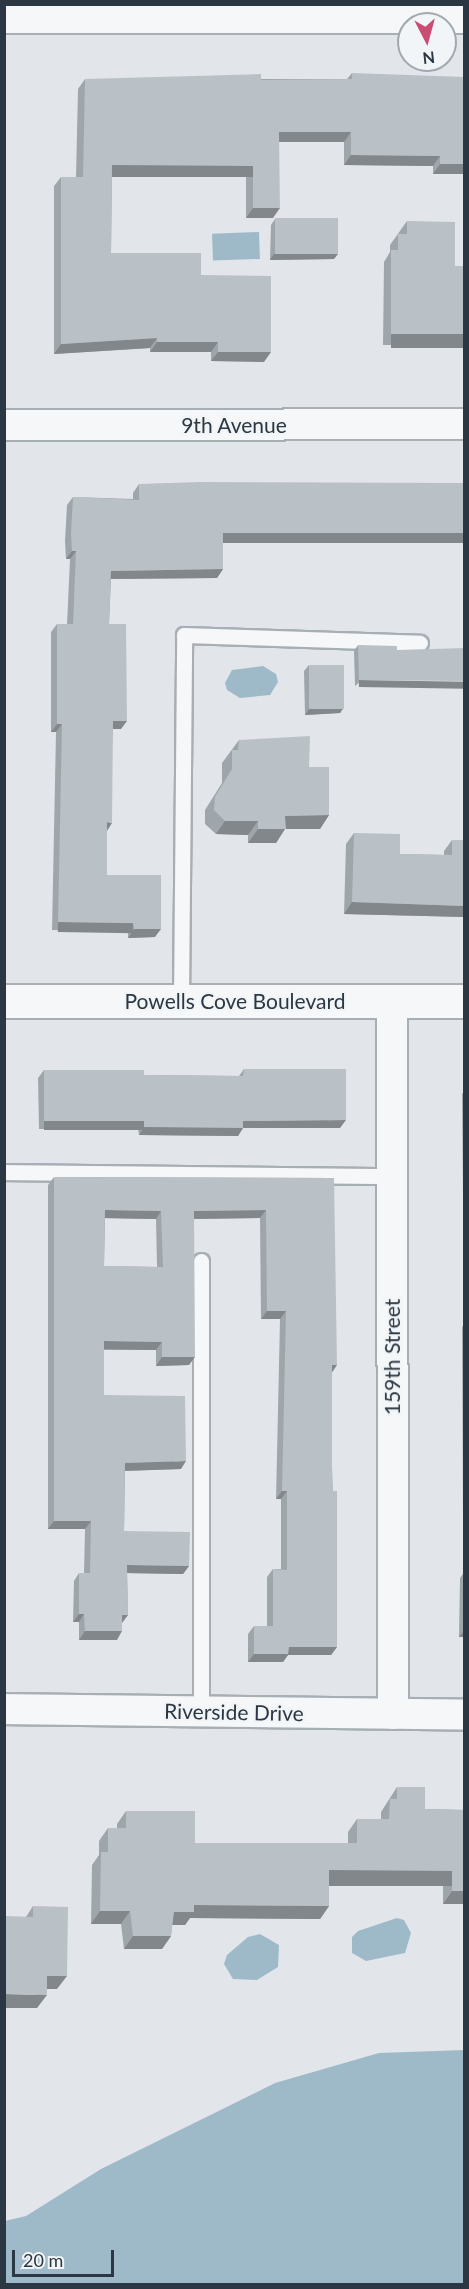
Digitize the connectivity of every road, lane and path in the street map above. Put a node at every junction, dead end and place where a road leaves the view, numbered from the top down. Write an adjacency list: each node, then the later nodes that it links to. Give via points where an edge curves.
1 (4, 18): 2 (street)
2 (465, 18)
3 (465, 424): 4 (street, 9th Avenue)
4 (4, 425)
5 (420, 643): 7 (lane, via 184,635)
6 (4, 1001): 7 (street, Powells Cove Boulevard)
7 (181, 1001): 8 (street, Powells Cove Boulevard)
8 (392, 1001): 9 (street, Powells Cove Boulevard); 11 (street, 159th Street)
9 (465, 1001)
10 (4, 1172): 11 (lane)
11 (392, 1176): 15 (street, 159th Street)
12 (201, 1261): 14 (lane)
13 (4, 1710): 14 (street, Riverside Drive)
14 (201, 1712): 15 (street, Riverside Drive)
15 (393, 1714): 16 (street, Riverside Drive)
16 (465, 1715)

